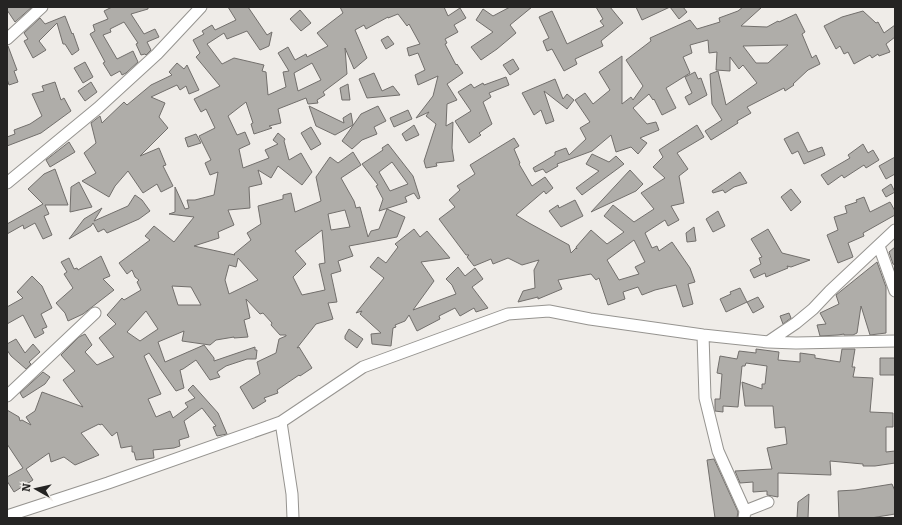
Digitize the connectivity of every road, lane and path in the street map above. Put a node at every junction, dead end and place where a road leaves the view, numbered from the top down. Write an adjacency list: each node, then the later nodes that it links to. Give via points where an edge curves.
1 (42, 7): 3 (street)
2 (201, 7): 4 (street, via 157,54 98,108)
3 (7, 39)
4 (7, 183)
5 (895, 230): 6 (street)
6 (879, 246): 7 (street); 11 (street, via 814,309)
7 (895, 291)
8 (95, 313): 12 (street)
9 (704, 335): 11 (street); 13 (street, via 549,311 508,314 363,367); 15 (street, via 705,398 718,451)
10 (895, 341): 11 (street)
11 (768, 342)
12 (7, 396)
13 (281, 422): 16 (street); 17 (street)
14 (768, 502): 15 (street)
15 (744, 514)
16 (7, 516)
17 (293, 518)

